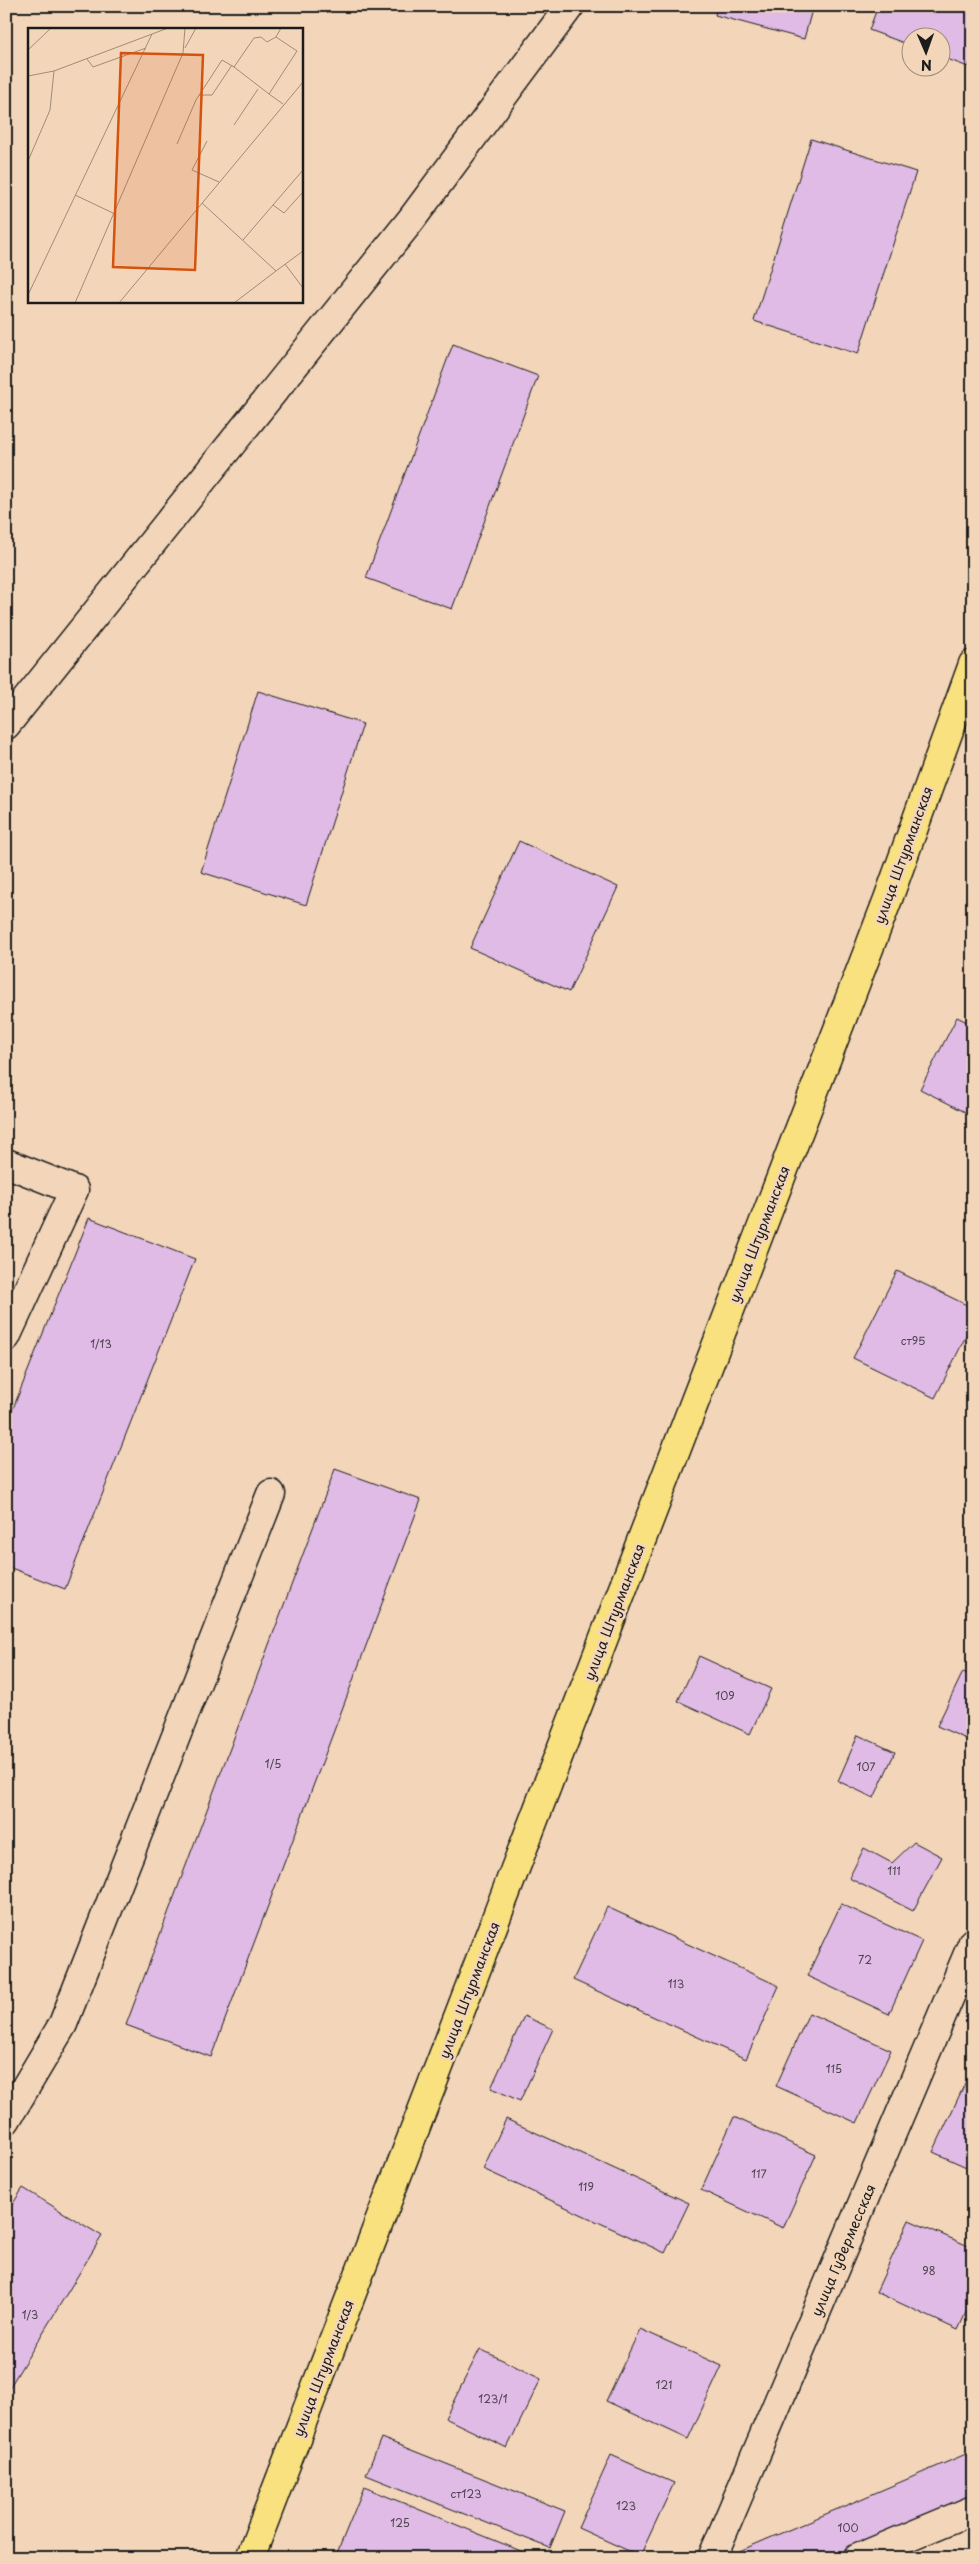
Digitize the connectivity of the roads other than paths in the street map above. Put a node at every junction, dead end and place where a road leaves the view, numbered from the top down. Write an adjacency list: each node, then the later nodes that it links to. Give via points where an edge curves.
1 (570, 6): 3 (street, via 411,220)
2 (973, 664): 11 (main road, улица Штурманская, via 888,899)
3 (6, 725)
4 (6, 1163): 5 (street, via 74,1190)
5 (6, 1337)
6 (271, 1494): 8 (street, via 63,2024)
7 (973, 1942): 12 (street, улица Гудермесская)
8 (14, 2092): 9 (street)
9 (6, 2120)
10 (973, 2510): 13 (street)
11 (250, 2558)
12 (712, 2558)
13 (858, 2558)

